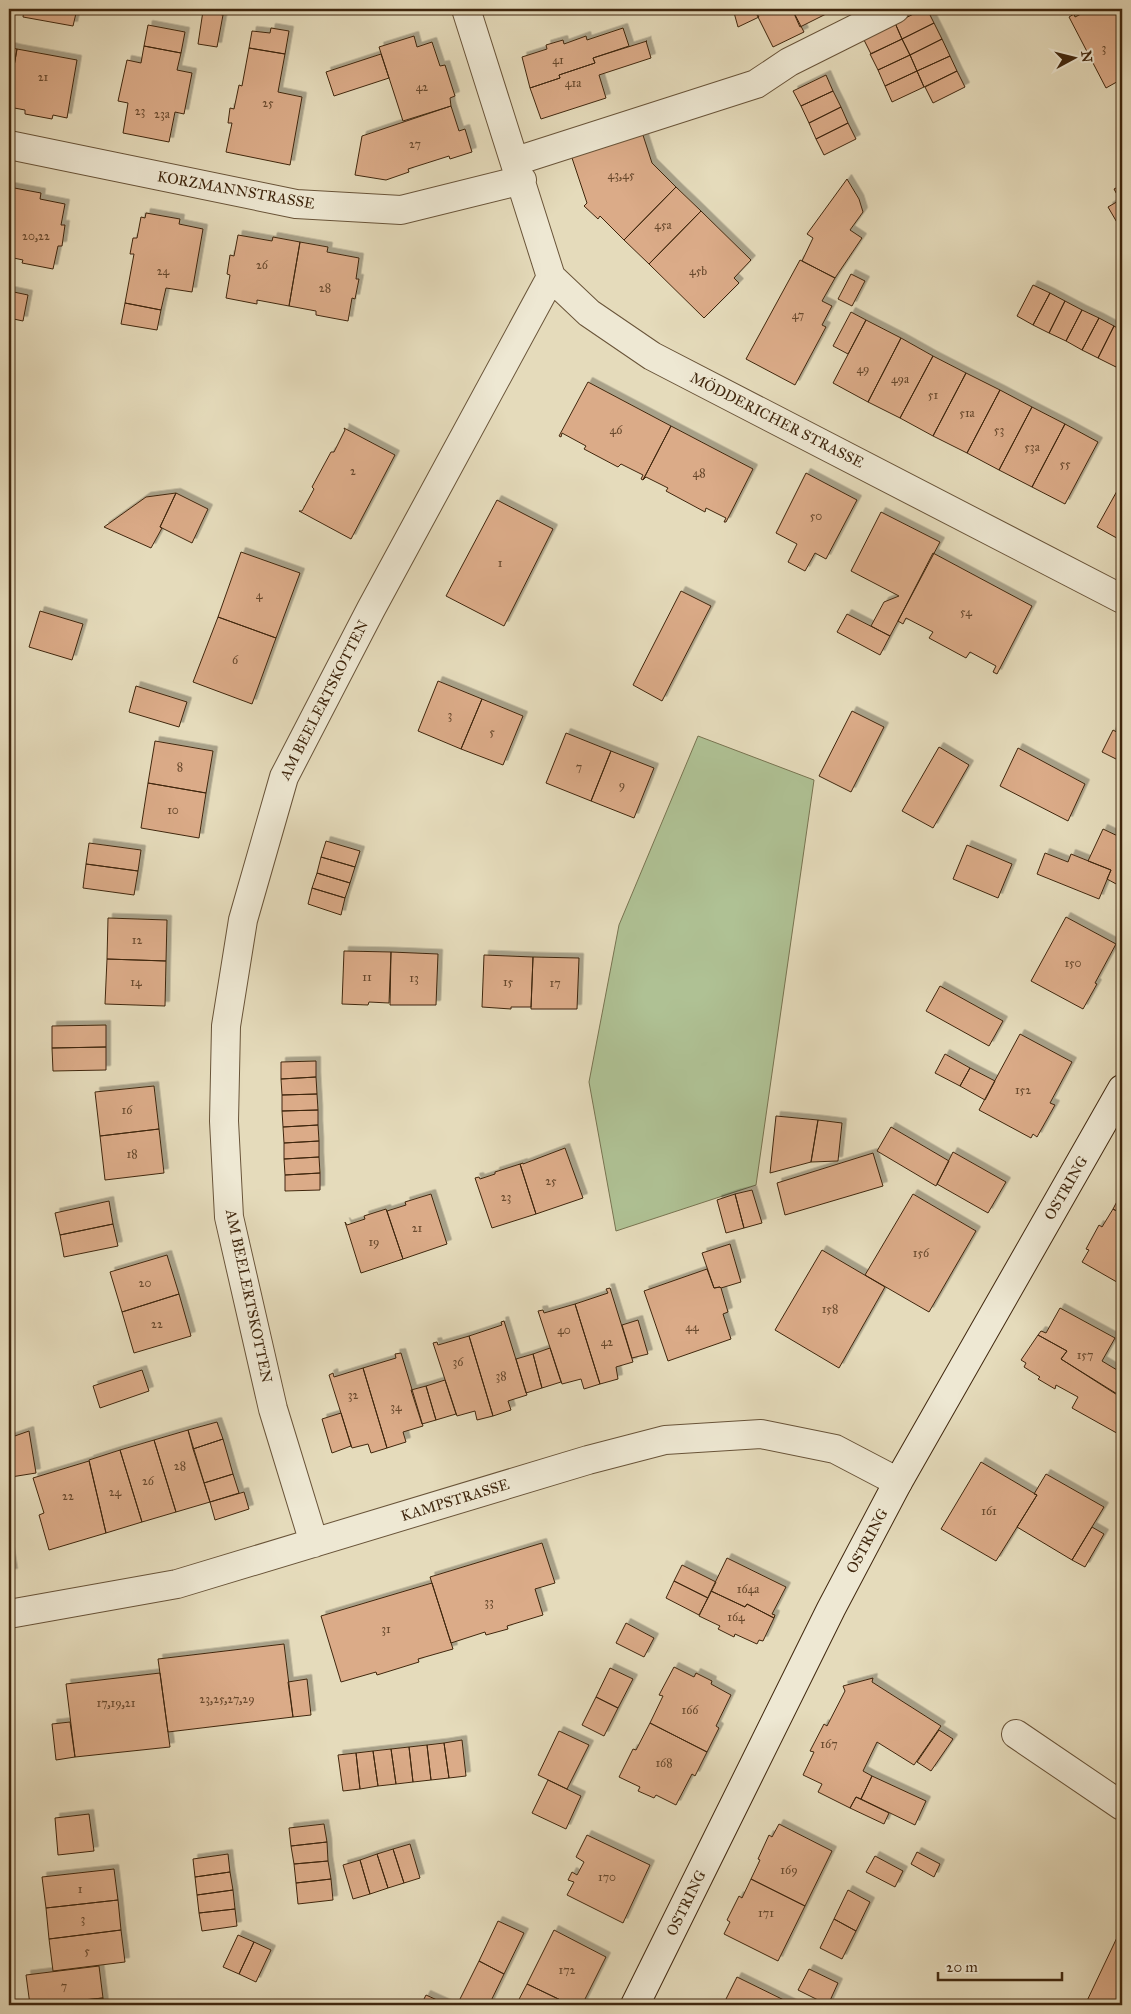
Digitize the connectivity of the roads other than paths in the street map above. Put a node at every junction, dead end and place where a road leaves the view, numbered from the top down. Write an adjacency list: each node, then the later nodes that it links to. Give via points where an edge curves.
1 (466, 9): 4 (street, MÖDDERICHER STRASSE)
2 (895, 9): 4 (street, via 789,62 756,84)
3 (9, 145): 4 (street, KORZMANNSTRASSE, via 296,204 401,210)
4 (519, 171): 5 (street, MÖDDERICHER STRASSE)
5 (552, 277): 6 (street, MÖDDERICHER STRASSE, via 589,313 652,356); 9 (street, AM BEELERTSKOTTEN, via 371,609 284,777 243,920 226,1026 224,1120 229,1217 273,1409)
6 (1122, 599)
7 (1122, 1090): 8 (street, OSTRING)
8 (898, 1482): 9 (street, KAMPSTRASSE, via 835,1449 761,1434 665,1440); 13 (street, OSTRING, via 831,1609)
9 (314, 1543): 10 (street, KAMPSTRASSE, via 177,1584)
10 (9, 1614)
11 (1016, 1734): 12 (street)
12 (1122, 1806)
13 (635, 2005)

